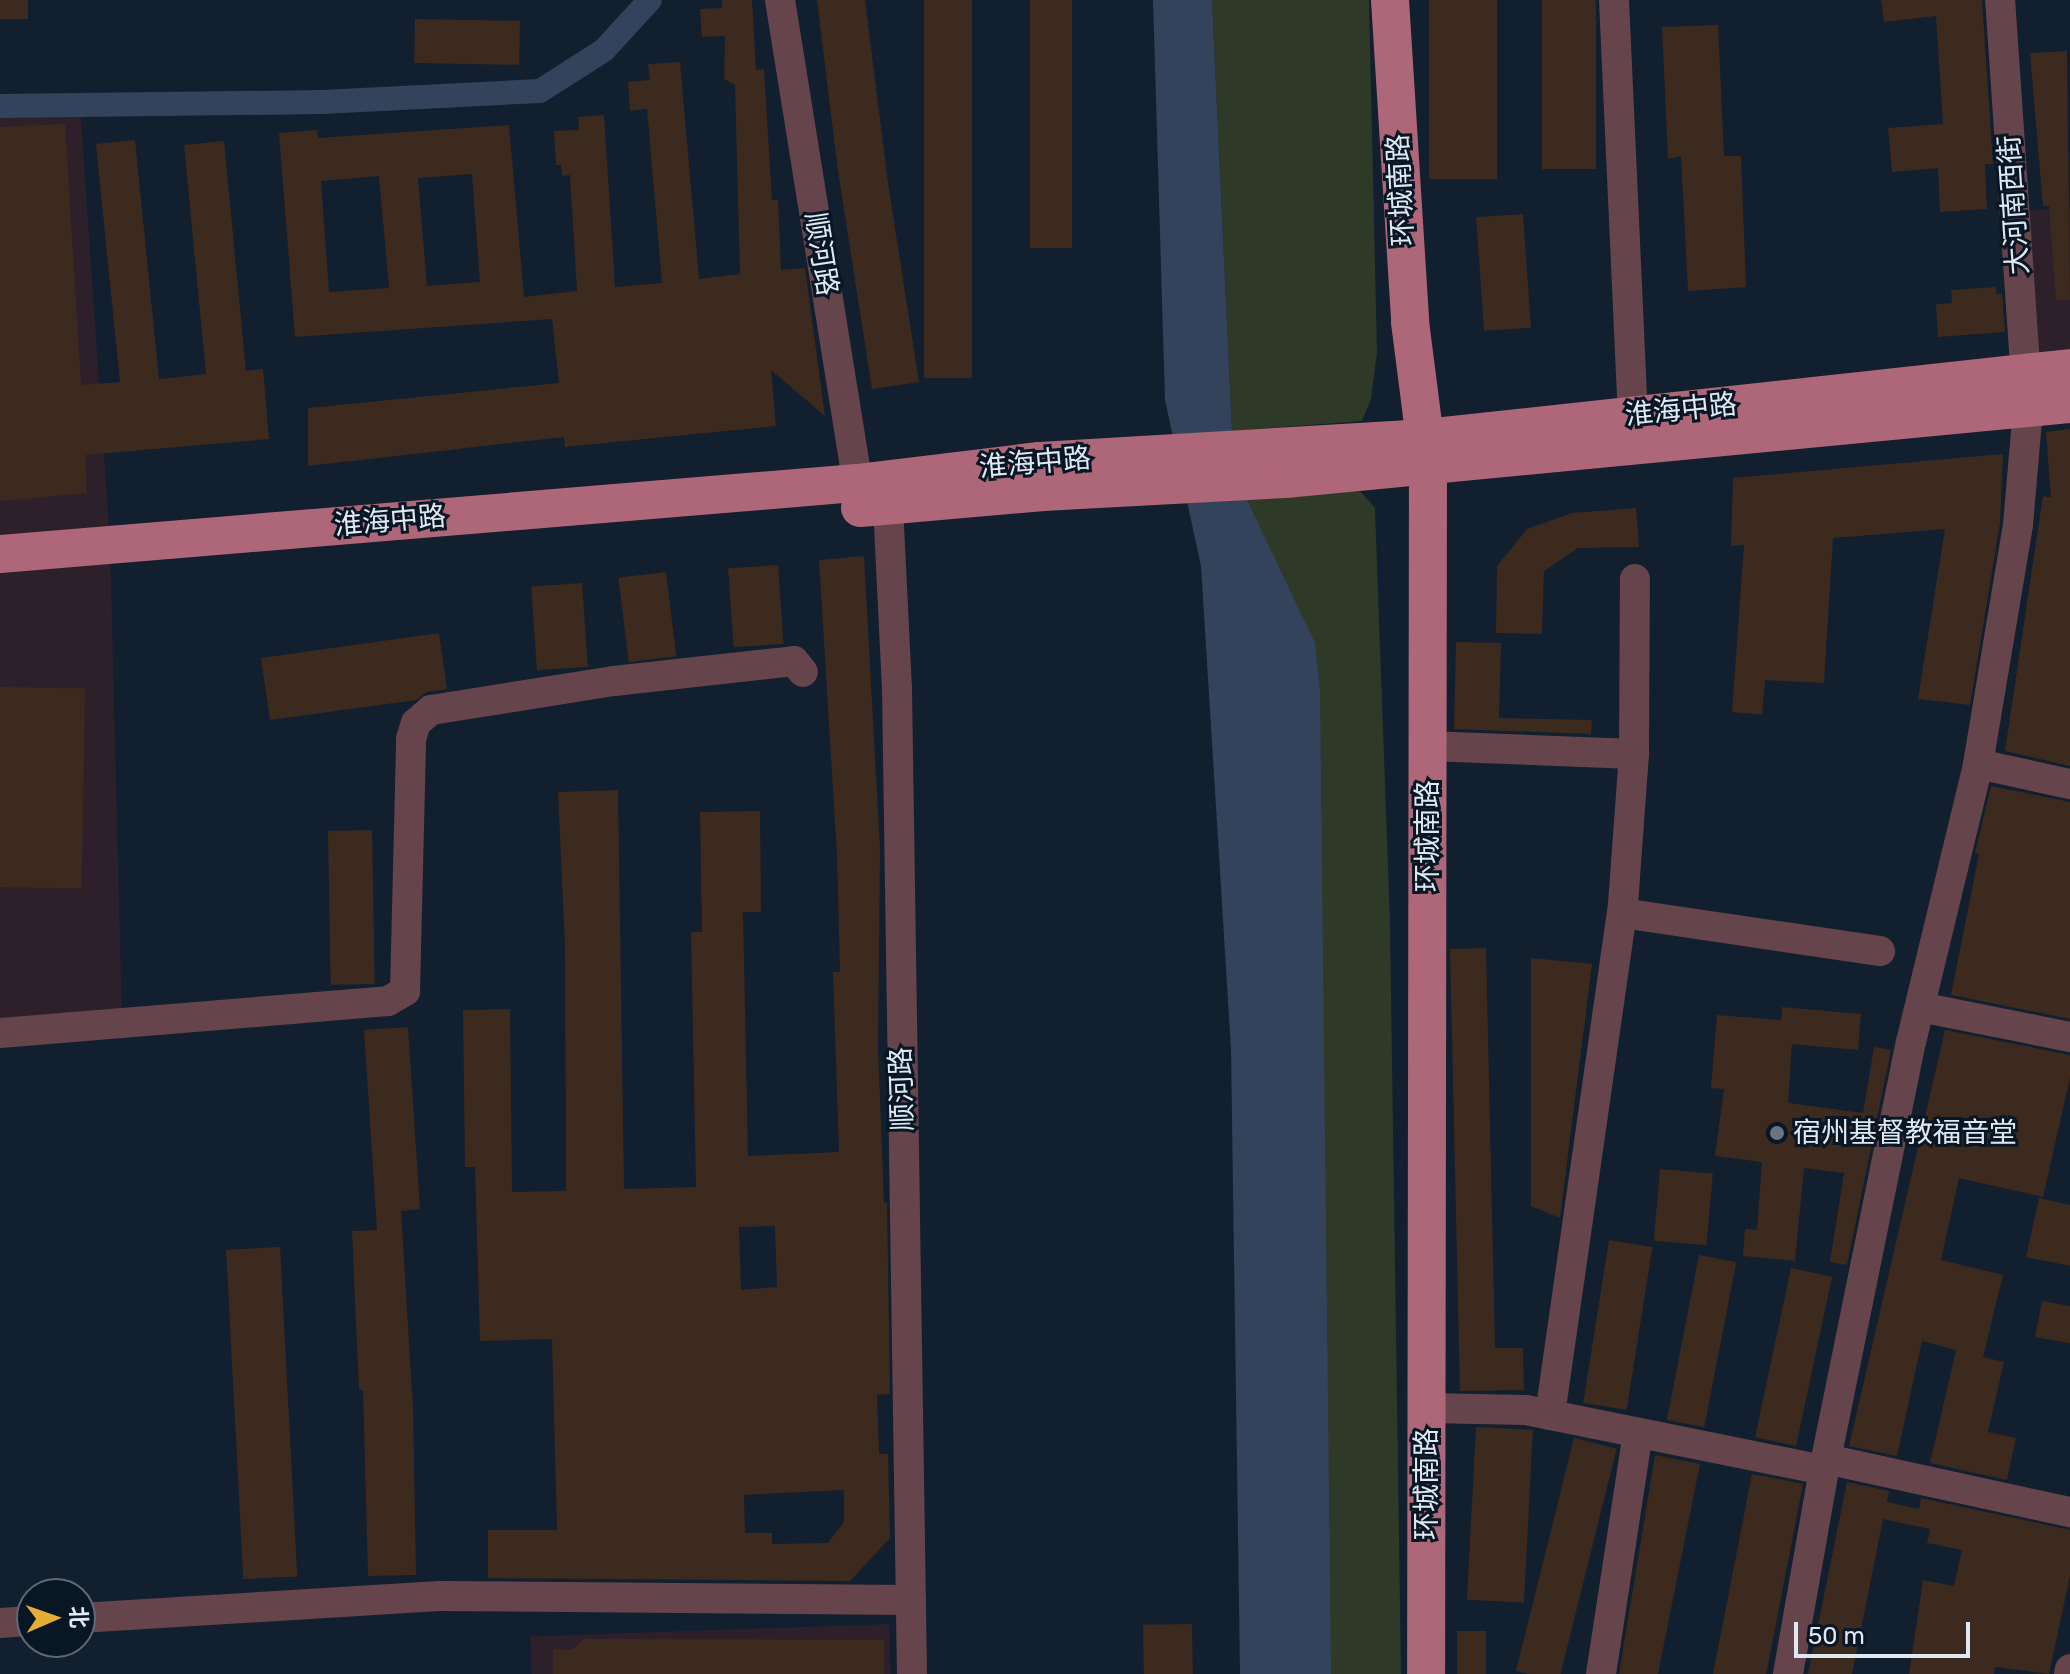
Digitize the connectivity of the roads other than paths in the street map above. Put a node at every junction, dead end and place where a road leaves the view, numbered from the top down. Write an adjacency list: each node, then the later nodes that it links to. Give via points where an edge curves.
1 (780, 0): 10 (street, 顺河路)
2 (1390, 0): 9 (main road, 环城南路, via 1410,322)
3 (1614, 0): 8 (street)
4 (2000, 0): 6 (street, 大河南西街)
5 (2070, 368): 6 (main road, 淮海中路)
6 (2027, 391): 7 (main road, 淮海中路); 8 (main road, 淮海中路); 9 (main road, 淮海中路); 17 (street, 大河南西街, via 2018,525)
7 (2070, 404)
8 (1633, 415): 9 (main road, 淮海中路)
9 (1427, 450): 10 (main road, 淮海中路); 15 (main road, 环城南路)
10 (869, 498): 11 (main road, 淮海中路); 12 (main road, 淮海中路); 29 (street, 顺河路, via 897,688)
11 (0, 554)
12 (0, 578)
13 (1635, 579): 16 (street)
14 (803, 672): 22 (street, via 794,661 614,681 431,710 416,723 411,739 405,991 388,1001)
15 (1428, 746): 16 (street); 24 (main road, 环城南路)
16 (1634, 754): 19 (street)
17 (1978, 764): 18 (street); 21 (street, 大河南西街)
18 (2070, 784)
19 (1622, 913): 20 (street); 25 (street)
20 (1880, 951)
21 (1920, 1007): 23 (street); 27 (street, 大河南西街)
22 (0, 1033)
23 (2070, 1037)
24 (1427, 1408): 25 (street); 32 (main road, 环城南路)
25 (1550, 1415): 26 (street)
26 (1638, 1433): 27 (street); 33 (street)
27 (1825, 1464): 28 (street); 34 (street, 大河南西街)
28 (2070, 1512)
29 (911, 1600): 30 (street, via 439,1596); 31 (street, 顺河路)
30 (96, 1617)
31 (912, 1674)
32 (1426, 1674)
33 (1601, 1674)
34 (1788, 1674)

